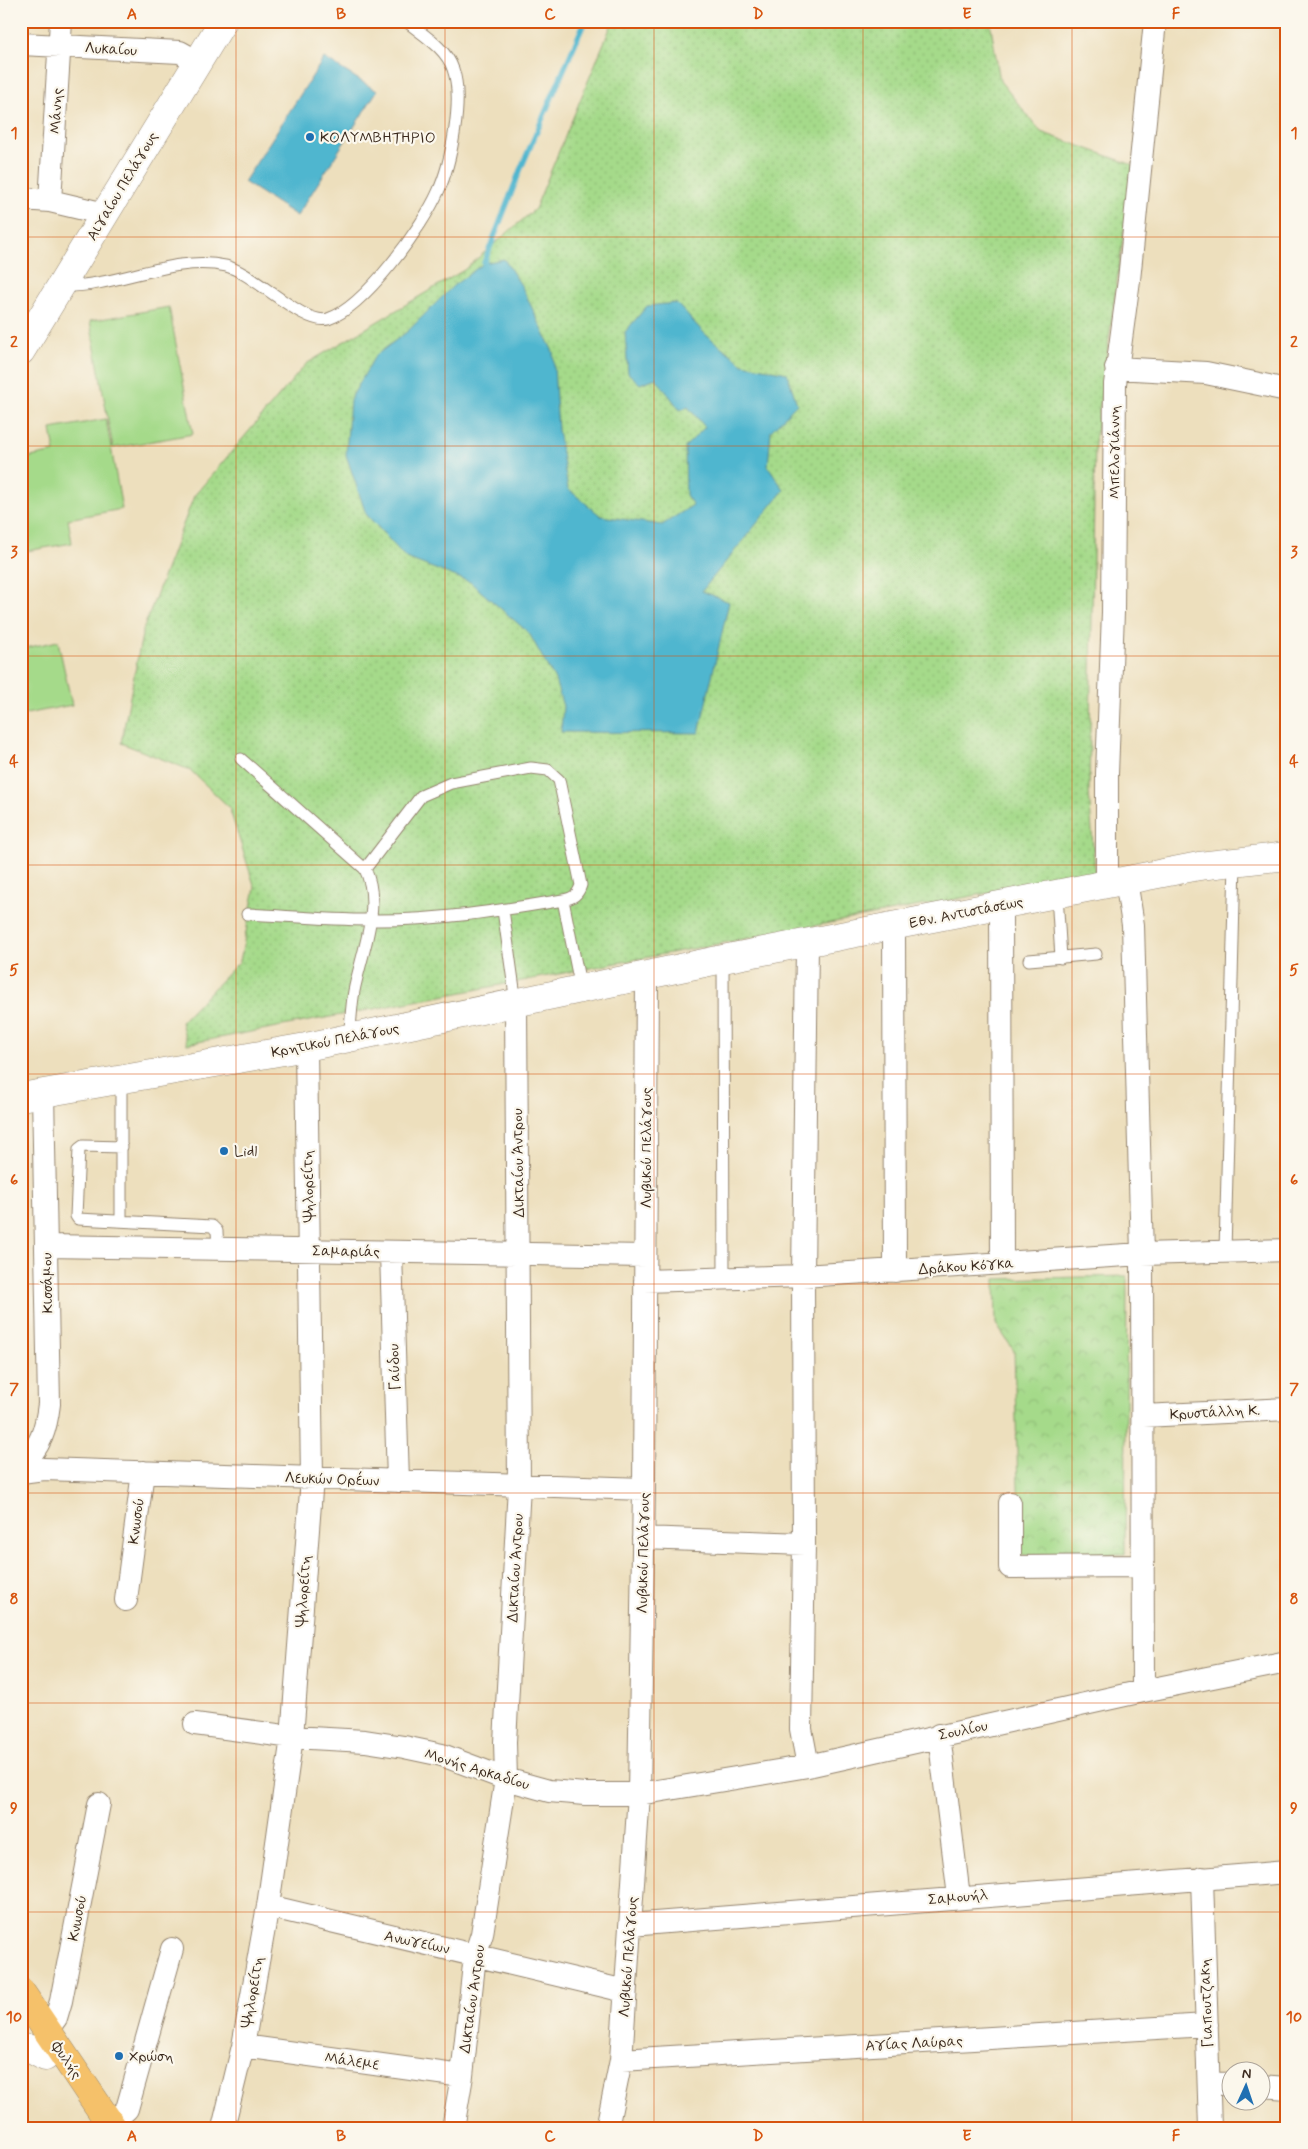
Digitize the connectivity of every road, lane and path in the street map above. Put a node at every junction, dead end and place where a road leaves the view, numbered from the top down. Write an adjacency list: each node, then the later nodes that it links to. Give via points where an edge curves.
1 (61, 21): 6 (street, Μάνης)
2 (223, 21): 7 (street, Αιγαίου Πελάγους)
3 (406, 21): 11 (lane, via 435,44 454,71 457,98 454,133 438,192 397,258 379,280 347,308 328,319 309,318 246,275 227,267 206,264 178,266 98,285)
4 (1155, 21): 13 (street, Μπελογιάννη, via 1129,280)
5 (21, 44): 6 (street, Λυκαίου)
6 (59, 46): 7 (street, Λυκαίου, via 180,52); 9 (street, Μάνης)
7 (198, 62): 10 (street, Αιγαίου Πελάγους)
8 (21, 199): 9 (street)
9 (50, 201): 10 (street)
10 (105, 214): 11 (street, Αιγαίου Πελάγους)
11 (61, 286): 12 (street, Αιγαίου Πελάγους)
12 (21, 351)
13 (1116, 368): 14 (street, via 1206,374); 19 (street, Μπελογιάννη)
14 (1287, 390)
15 (240, 759): 18 (lane)
16 (1287, 856): 17 (street, Εθν. Αντιστάσεως)
17 (1234, 860): 19 (street, Εθν. Αντιστάσεως); 46 (lane)
18 (365, 870): 21 (lane, via 421,796 451,783 531,768 548,770 559,780 581,885 572,898); 25 (lane, via 370,880)
19 (1116, 882): 20 (street, Εθν. Αντιστάσεως); 48 (street, Μπελογιάννη, via 1133,925)
20 (1057, 895): 22 (street, Εθν. Αντιστάσεως); 29 (lane)
21 (563, 900): 23 (lane); 33 (lane)
22 (1001, 905): 26 (street, Εθν. Αντιστάσεως); 50 (street)
23 (503, 910): 25 (lane); 34 (lane)
24 (247, 914): 25 (lane)
25 (369, 920): 35 (lane, via 354,992)
26 (894, 926): 27 (street, Εθν. Αντιστάσεως); 51 (street)
27 (807, 944): 30 (street, Εθν. Αντιστάσεως); 52 (street)
28 (1096, 954): 29 (lane)
29 (1061, 958): 31 (lane)
30 (723, 959): 32 (street, Εθν. Αντιστάσεως); 53 (lane)
31 (1029, 960)
32 (647, 975): 33 (street, Κρητικού Πελάγους); 49 (street, Λυβικού Πελάγους)
33 (581, 989): 34 (street, Κρητικού Πελάγους)
34 (516, 1003): 35 (street, Κρητικού Πελάγους); 47 (street, Δικταίου Άντρου)
35 (349, 1038): 36 (street, Κρητικού Πελάγους)
36 (306, 1047): 37 (street, Κρητικού Πελάγους); 43 (street, Ψηλορείτη)
37 (121, 1079): 38 (street, Κρητικού Πελάγους); 39 (lane)
38 (32, 1095): 41 (street, Κισσάμου)
39 (122, 1147): 40 (lane); 40 (lane, via 79,1148 76,1216 82,1220)
40 (121, 1220): 42 (lane, via 212,1226 217,1231)
41 (46, 1246): 42 (street, Σαμαριάς); 57 (street, Κισσάμου, via 49,1404 46,1431 30,1457)
42 (218, 1249): 43 (street, Σαμαριάς)
43 (310, 1250): 45 (street, Σαμαριάς); 60 (street, Ψηλορείτη)
44 (1287, 1250): 46 (street, Δράκου Κόγκα)
45 (391, 1252): 47 (street, Σαμαριάς); 61 (street, Γαύδου)
46 (1225, 1252): 48 (street, Δράκου Κόγκα)
47 (519, 1254): 49 (street, Σαμαριάς); 62 (street, Δικταίου Άντρου)
48 (1142, 1254): 50 (street, Δράκου Κόγκα); 56 (street, Μπελογιάννη)
49 (645, 1256): 54 (street, Λυβικού Πελάγους)
50 (1002, 1263): 51 (street, Δράκου Κόγκα)
51 (895, 1271): 52 (street, Δράκου Κόγκα)
52 (803, 1276): 53 (street, Δράκου Κόγκα); 66 (street)
53 (724, 1279): 54 (street, Δράκου Κόγκα)
54 (645, 1281): 63 (street, Λυβικού Πελάγους)
55 (1287, 1409): 56 (street, Κρυστάλλη Κ.)
56 (1143, 1416): 67 (street, Μπελογιάννη)
57 (21, 1465)
58 (21, 1472): 59 (street, Λευκών Ορέων, via 44,1469)
59 (142, 1472): 60 (street, Λευκών Ορέων); 68 (street, Κνωσού)
60 (312, 1478): 61 (street, Λευκών Ορέων); 73 (street, Ψηλορείτη)
61 (398, 1481): 62 (street, Λευκών Ορέων)
62 (519, 1486): 63 (street, Λευκών Ορέων); 75 (street, Δικταίου Άντρου, via 505,1742)
63 (644, 1489): 65 (street, Λυβικού Πελάγους)
64 (1010, 1503): 67 (street, via 1010,1567)
65 (643, 1538): 66 (street); 76 (street, Λυβικού Πελάγους)
66 (804, 1544): 74 (street, via 801,1729)
67 (1143, 1566): 70 (street, Μπελογιάννη)
68 (126, 1600)
69 (1287, 1662): 70 (street, Σουλίου)
70 (1143, 1691): 72 (street, Σουλίου)
71 (195, 1724): 73 (street, Μονής Αρκαδίου)
72 (939, 1735): 74 (street, Σουλίου); 80 (street)
73 (292, 1737): 75 (street, Μονής Αρκαδίου, via 365,1741 404,1747 442,1755); 81 (street, Ψηλορείτη)
74 (808, 1766): 76 (street, Σουλίου)
75 (506, 1779): 76 (street, Μονής Αρκαδίου, via 549,1791); 84 (street, Δικταίου Άντρου, via 482,1934)
76 (639, 1794): 82 (street, Λυβικού Πελάγους)
77 (99, 1804): 89 (street, Κνωσού, via 61,2001 56,2018)
78 (1287, 1872): 79 (street, Σαμουήλ)
79 (1202, 1878): 80 (street, Σαμουήλ); 88 (street, Γιαπουτζακη)
80 (959, 1897): 82 (street, Σαμουήλ)
81 (268, 1906): 84 (street, Ανωγείων); 90 (street, Ψηλορείτη)
82 (630, 1925): 85 (street, Λυβικού Πελάγους)
83 (172, 1949): 96 (street, via 127,2109)
84 (475, 1955): 85 (street, Ανωγείων); 92 (street, Δικταίου Άντρου)
85 (625, 1991): 91 (street, Λυβικού Πελάγους)
86 (21, 1992): 89 (main road, Φυλής)
87 (21, 2021): 89 (main road, Φυλής)
88 (1206, 2025): 91 (street, Αγίας Λαύρας); 93 (street, Γιαπουτζακη)
89 (38, 2045): 96 (main road, Φυλής)
90 (243, 2046): 92 (street, Μάλεμε); 97 (street, Ψηλορείτη)
91 (621, 2060): 99 (street, Λυβικού Πελάγους)
92 (462, 2076): 98 (street, Δικταίου Άντρου)
93 (1220, 2083): 100 (street, Γιαπουτζακη)
94 (1270, 2087): 95 (street)
95 (1287, 2088)
96 (106, 2126)
97 (223, 2128)
98 (453, 2128)
99 (607, 2128)
100 (1210, 2128)

